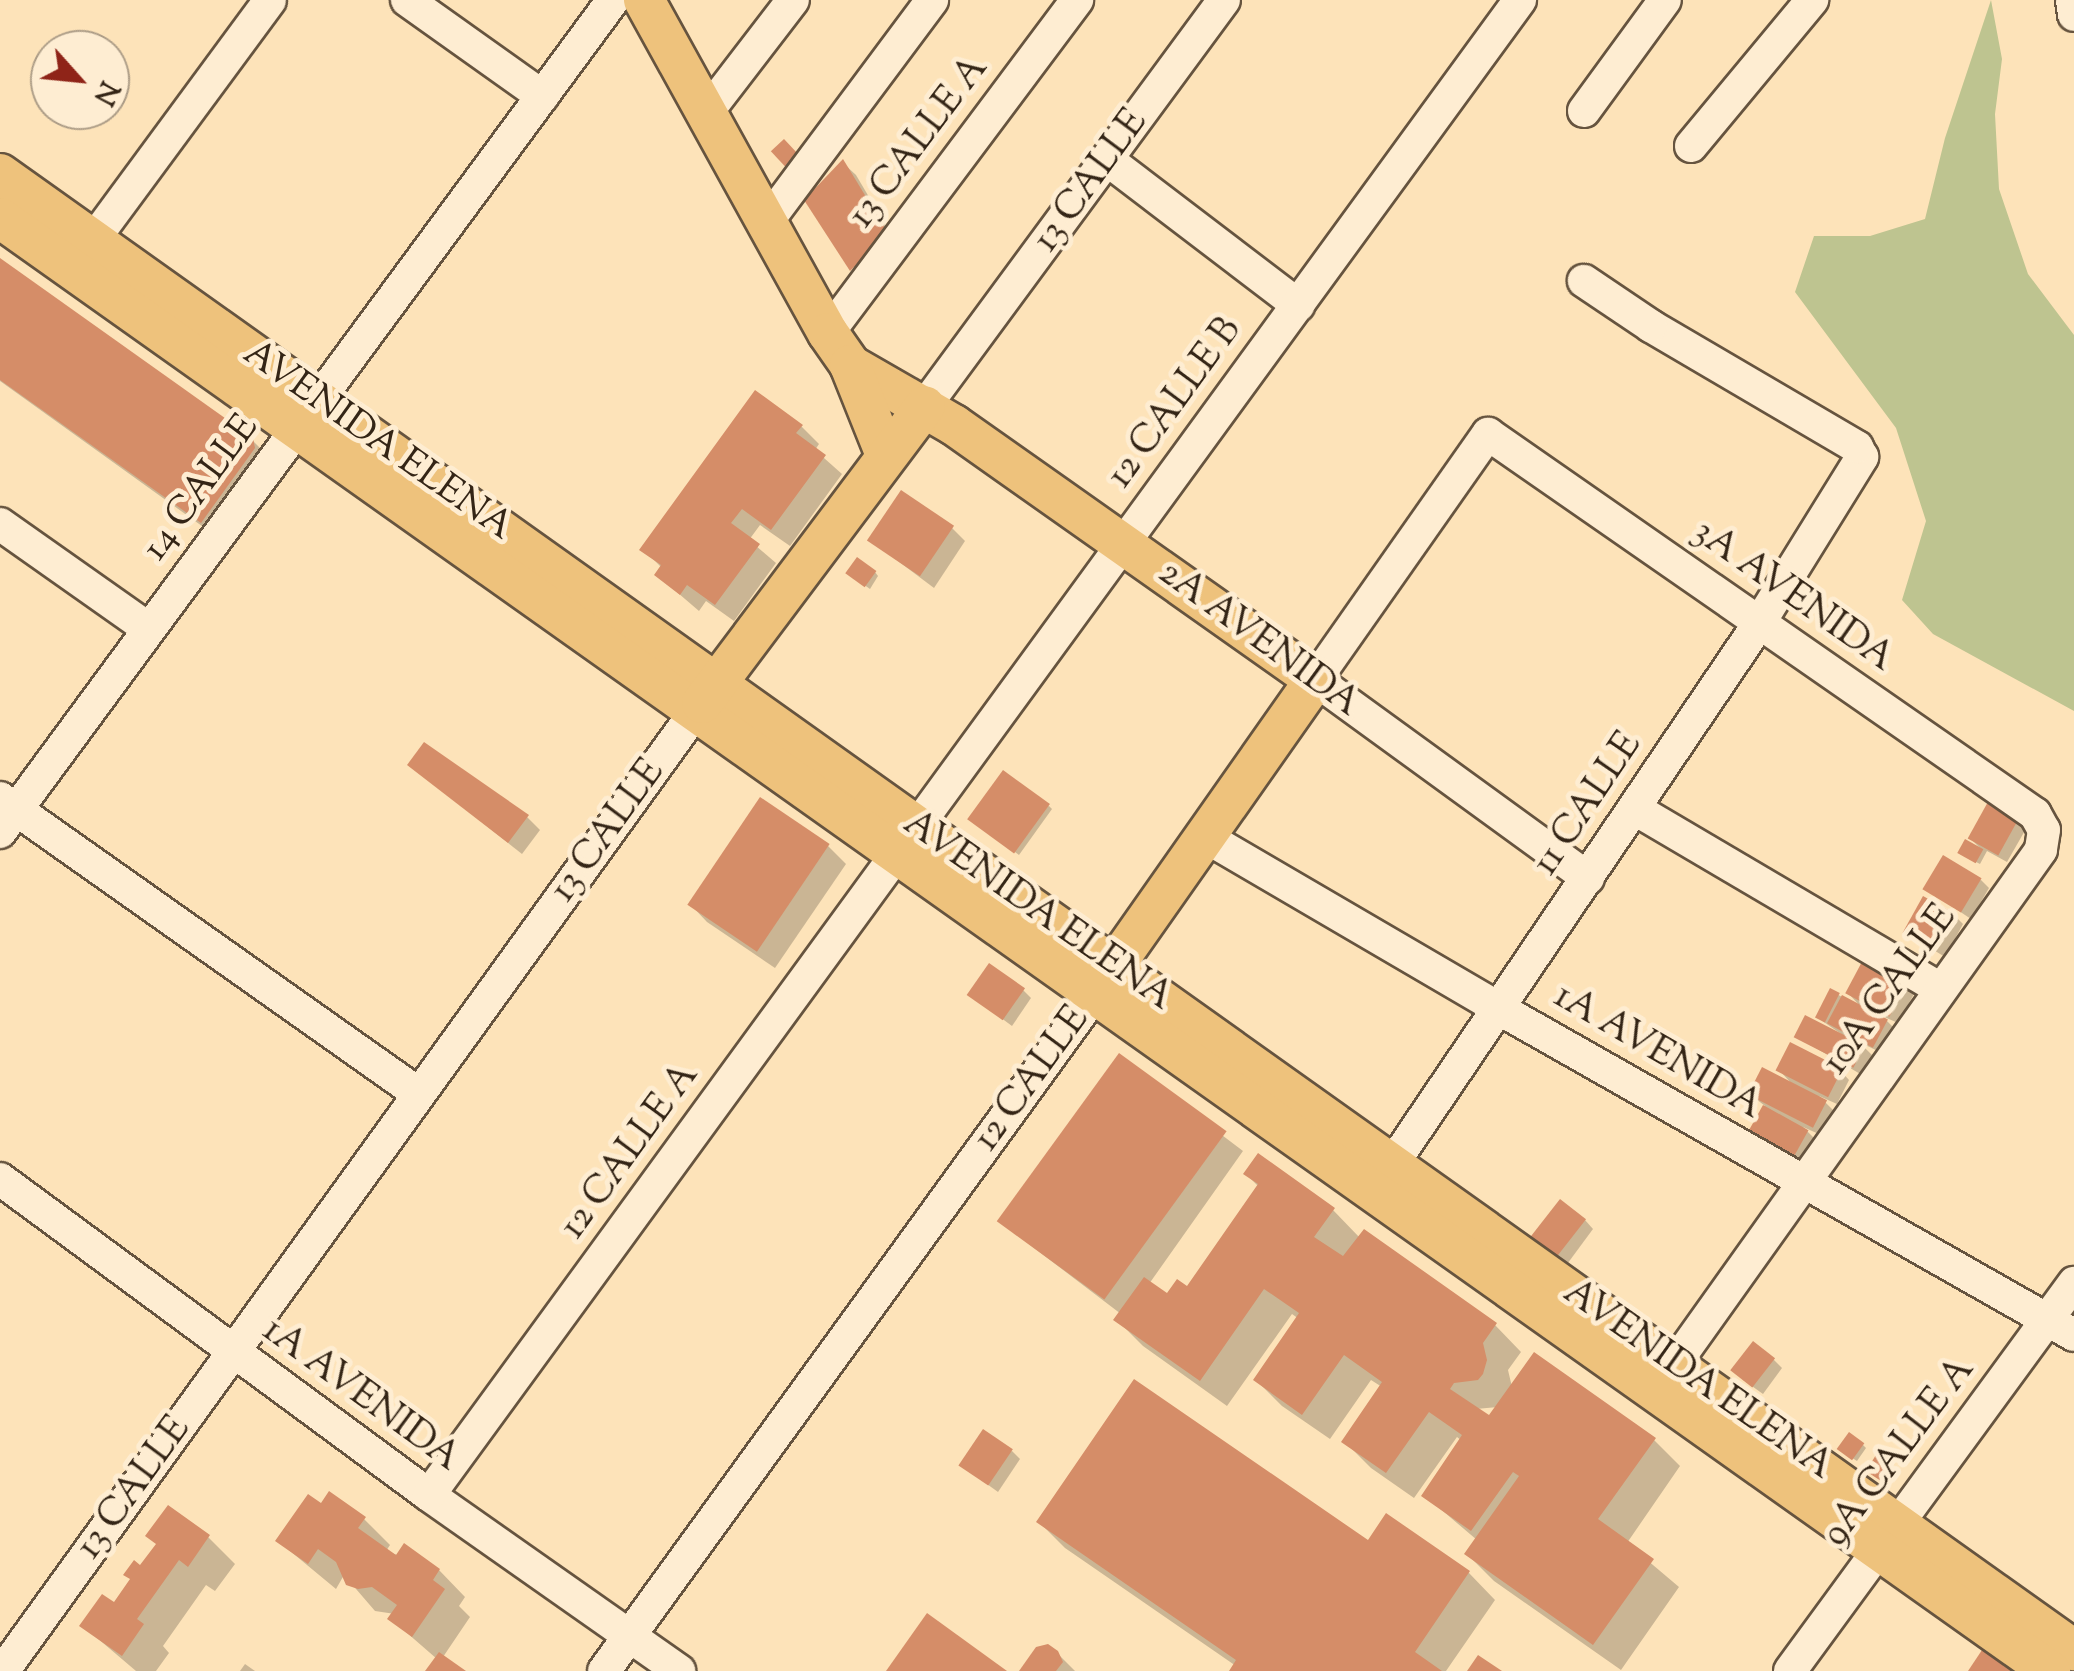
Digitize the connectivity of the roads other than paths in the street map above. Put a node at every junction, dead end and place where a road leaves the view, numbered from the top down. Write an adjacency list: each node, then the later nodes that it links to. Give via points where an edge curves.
1 (270, 0): 22 (street)
2 (406, 0): 14 (street)
3 (644, 0): 16 (main road)
4 (793, 0): 16 (street)
5 (932, 0): 21 (street)
6 (1077, 0): 25 (street, 13 CALLE A)
7 (1224, 0): 18 (street, 13 CALLE)
8 (1520, 0): 24 (street, 12 CALLE B)
9 (1665, 0): 15 (street)
10 (1812, 0): 17 (street)
11 (2072, 0): 13 (street)
12 (598, 5): 14 (street, 14 CALLE)
13 (2074, 15)
14 (542, 96): 27 (street, 14 CALLE)
15 (1584, 110)
16 (707, 112): 21 (main road)
17 (1691, 146)
18 (1109, 162): 24 (street); 26 (street, 13 CALLE)
19 (0, 174): 22 (main road, AVENIDA ELENA)
20 (0, 218): 22 (main road, AVENIDA ELENA)
21 (766, 223): 25 (main road)
22 (83, 254): 27 (main road, AVENIDA ELENA)
23 (1584, 280): 32 (street, 11 CALLE, via 1857,447 1862,457)
24 (1298, 305): 31 (street, 12 CALLE B)
25 (839, 349): 26 (main road, 2A AVENIDA); 29 (main road)
26 (924, 406): 29 (main road, 13 CALLE); 31 (main road, 2A AVENIDA)
27 (306, 415): 33 (street, 14 CALLE); 35 (main road, AVENIDA ELENA)
28 (1488, 434): 32 (street, 3A AVENIDA); 34 (street, 12 CALLE)
29 (886, 455): 35 (main road, 13 CALLE)
30 (0, 524): 33 (street)
31 (1124, 543): 34 (main road, 2A AVENIDA); 40 (street, 12 CALLE B)
32 (1758, 625): 36 (street, 11 CALLE); 38 (street, 3A AVENIDA, via 2035,814)
33 (149, 629): 37 (street, 14 CALLE)
34 (1315, 680): 39 (main road, 12 CALLE); 41 (street, 2A AVENIDA)
35 (706, 697): 40 (main road, AVENIDA ELENA); 45 (street, 13 CALLE)
36 (1635, 809): 41 (street, 11 CALLE); 43 (street)
37 (5, 813): 45 (street)
38 (2044, 830): 43 (street, 10A CALLE, via 2041,850)
39 (1204, 836): 42 (main road, 12 CALLE); 44 (street, 1A AVENIDA)
40 (908, 841): 42 (main road, AVENIDA ELENA); 53 (street, 12 CALLE A)
41 (1588, 878): 44 (street, 11 CALLE)
42 (1104, 980): 46 (main road, AVENIDA ELENA); 55 (street, 12 CALLE)
43 (1940, 990): 48 (street, 10A CALLE)
44 (1500, 1008): 46 (street, 11 CALLE); 48 (street, 1A AVENIDA)
45 (419, 1094): 51 (street, 13 CALLE)
46 (1383, 1178): 52 (main road, AVENIDA ELENA)
47 (0, 1179): 51 (street, 1A AVENIDA)
48 (1804, 1182): 50 (street, 1A AVENIDA); 52 (street, 10A CALLE)
49 (2074, 1283): 50 (street, 9A CALLE A)
50 (2061, 1327): 54 (street, 9A CALLE A)
51 (233, 1353): 53 (street, 1A AVENIDA); 57 (street, 13 CALLE)
52 (1664, 1378): 54 (main road, AVENIDA ELENA)
53 (429, 1496): 55 (street, 1A AVENIDA)
54 (1886, 1537): 56 (main road, AVENIDA ELENA); 60 (street, 9A CALLE A); 61 (main road, AVENIDA ELENA)
55 (630, 1636): 58 (street, 12 CALLE); 59 (street, 1A AVENIDA)
56 (2074, 1650)
57 (4, 1671)
58 (604, 1671)
59 (678, 1671)
60 (1790, 1671)
61 (2050, 1671)

